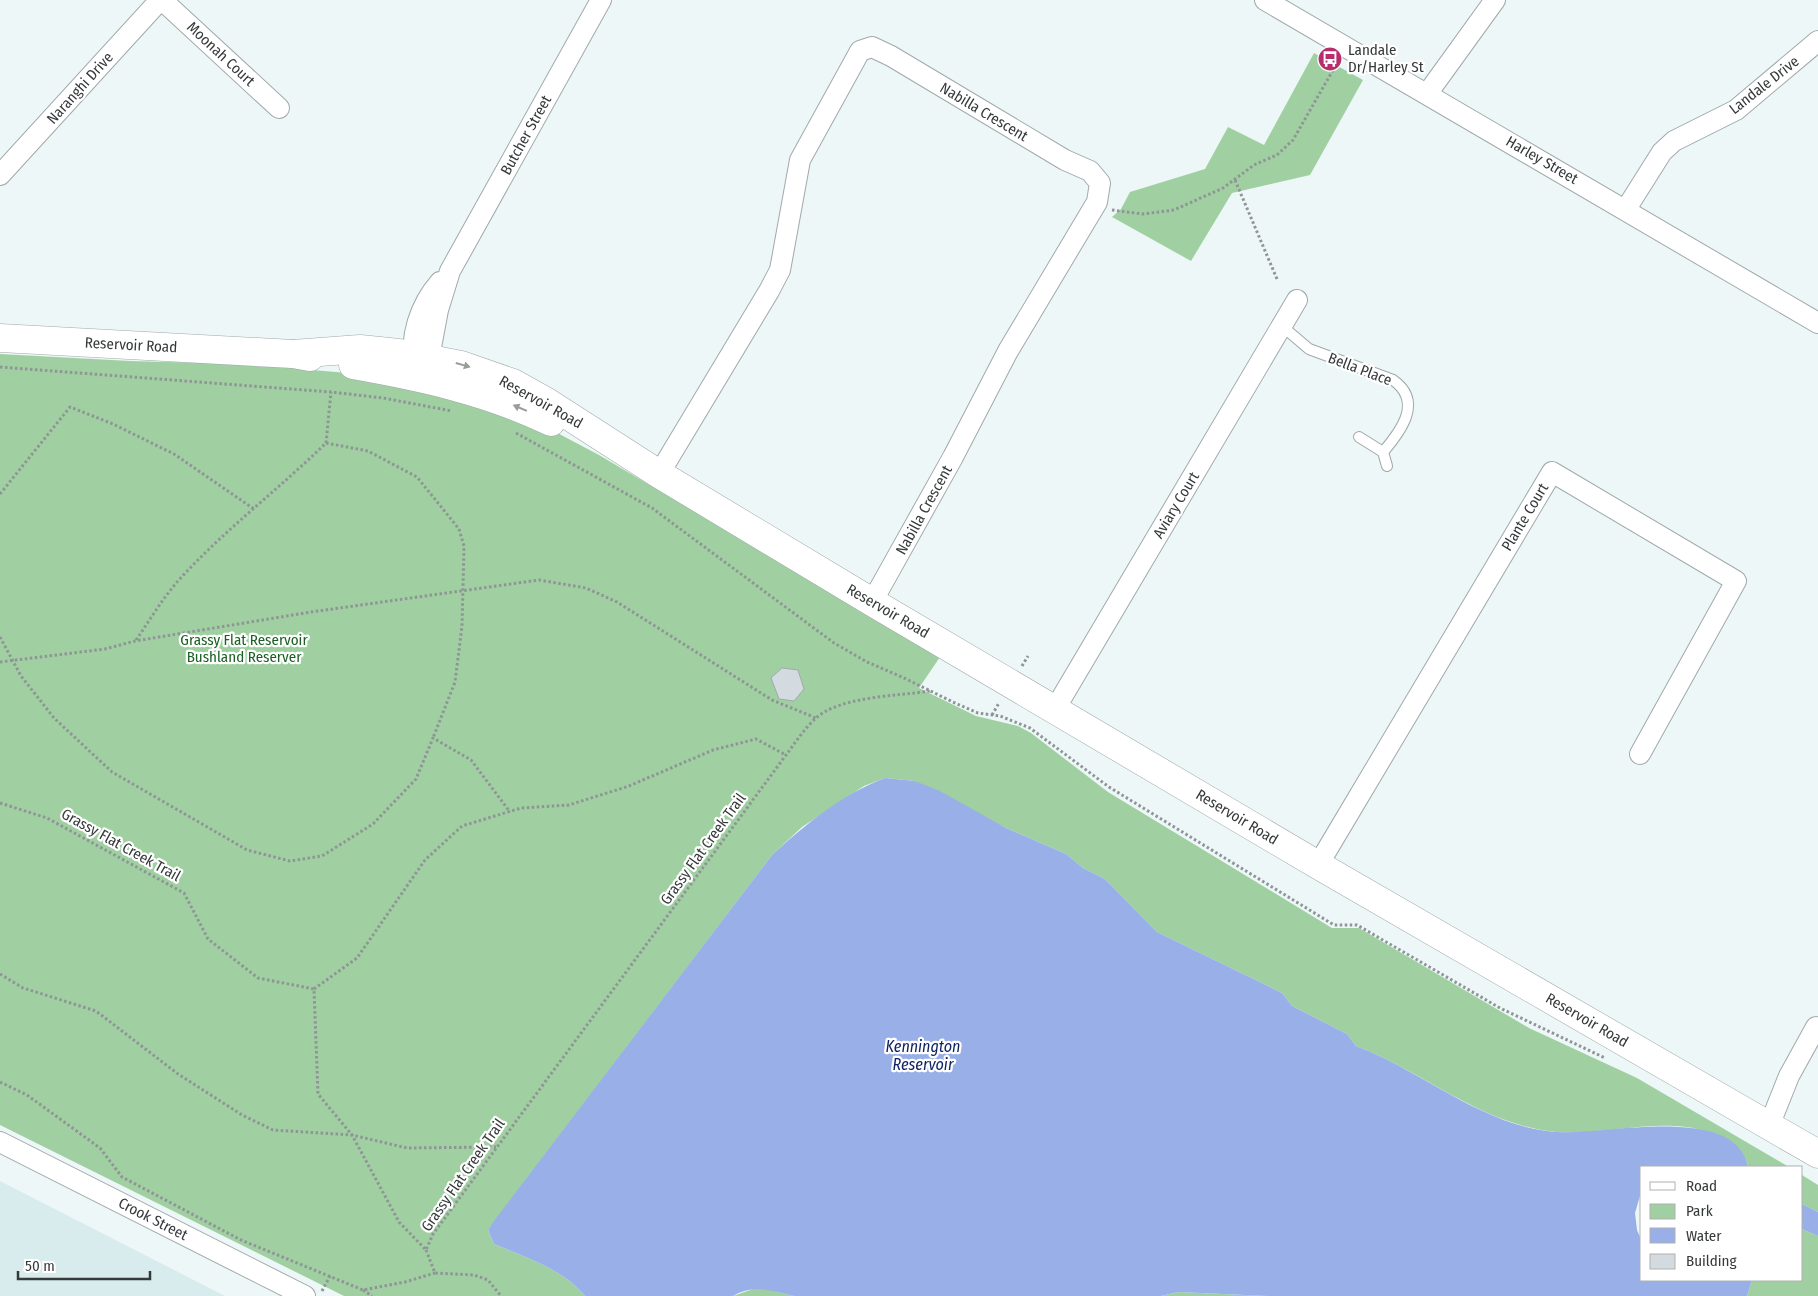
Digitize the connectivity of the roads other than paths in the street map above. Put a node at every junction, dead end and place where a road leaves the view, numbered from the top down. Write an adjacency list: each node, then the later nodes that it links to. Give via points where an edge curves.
1 (161, 0): 7 (street, Moonah Court); 8 (street, Naranghi Drive)
2 (601, 0): 14 (street, Butcher Street, via 450,271 430,293 418,324)
3 (1265, 0): 6 (street, Harley Street)
4 (1495, 0): 6 (street)
5 (1818, 41): 9 (street, Landale Drive, via 1736,110 1674,141 1662,152)
6 (1427, 94): 9 (street, Harley Street)
7 (279, 108)
8 (0, 175)
9 (1626, 209): 11 (street, Harley Street)
10 (1298, 300): 12 (street, Aviary Court)
11 (1818, 323)
12 (1282, 326): 16 (lane, Bella Place, via 1310,349 1393,380 1401,386 1410,402 1408,411); 20 (street, Aviary Court)
13 (0, 338): 14 (main road, Reservoir Road)
14 (419, 363): 18 (main road, Reservoir Road, via 454,385 510,404)
15 (1359, 437): 16 (lane)
16 (1383, 452): 17 (lane)
17 (1387, 466)
18 (659, 474): 19 (main road, Reservoir Road); 19 (street, Nabilla Crescent, via 780,270 800,160 856,55 865,48 872,47 890,56 1065,160 1090,171 1100,183 1097,202 1008,351)
19 (872, 602): 20 (main road, Reservoir Road)
20 (1055, 709): 22 (main road, Reservoir Road)
21 (1640, 754): 22 (street, Plante Court, via 1736,581 1552,472)
22 (1318, 865): 24 (main road, Reservoir Road)
23 (1816, 1027): 24 (street)
24 (1769, 1126): 26 (main road, Reservoir Road)
25 (0, 1142): 27 (street, Crook Street)
26 (1818, 1154)
27 (306, 1296)

